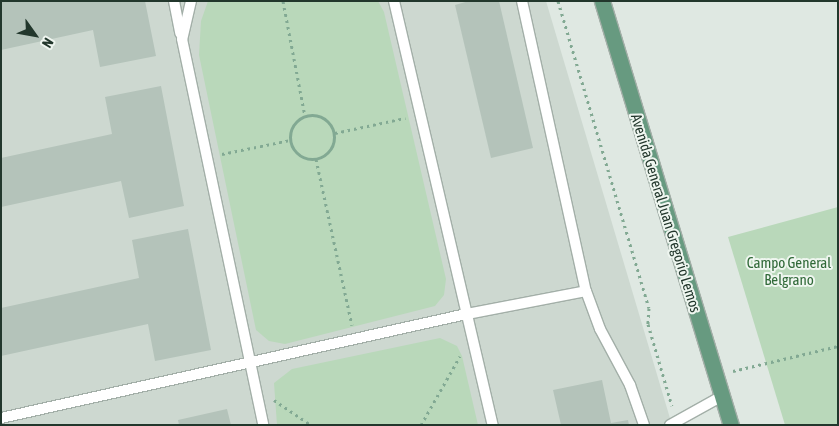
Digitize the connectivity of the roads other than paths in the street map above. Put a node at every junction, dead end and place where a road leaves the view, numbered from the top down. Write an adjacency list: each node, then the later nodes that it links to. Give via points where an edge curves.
1 (174, 1): 6 (lane)
2 (191, 1): 6 (lane)
3 (394, 1): 8 (lane)
4 (522, 1): 7 (lane)
5 (602, 1): 10 (main road, Avenida General Juan Gregorio Lemos)
6 (182, 39): 9 (lane)
7 (586, 291): 8 (lane); 15 (lane, via 600,329 630,385)
8 (467, 314): 9 (lane); 14 (lane)
9 (250, 362): 11 (lane); 13 (lane)
10 (722, 396): 12 (lane); 16 (main road, Avenida General Juan Gregorio Lemos)
11 (1, 418)
12 (673, 423)
13 (264, 425)
14 (492, 425)
15 (644, 425)
16 (730, 425)

